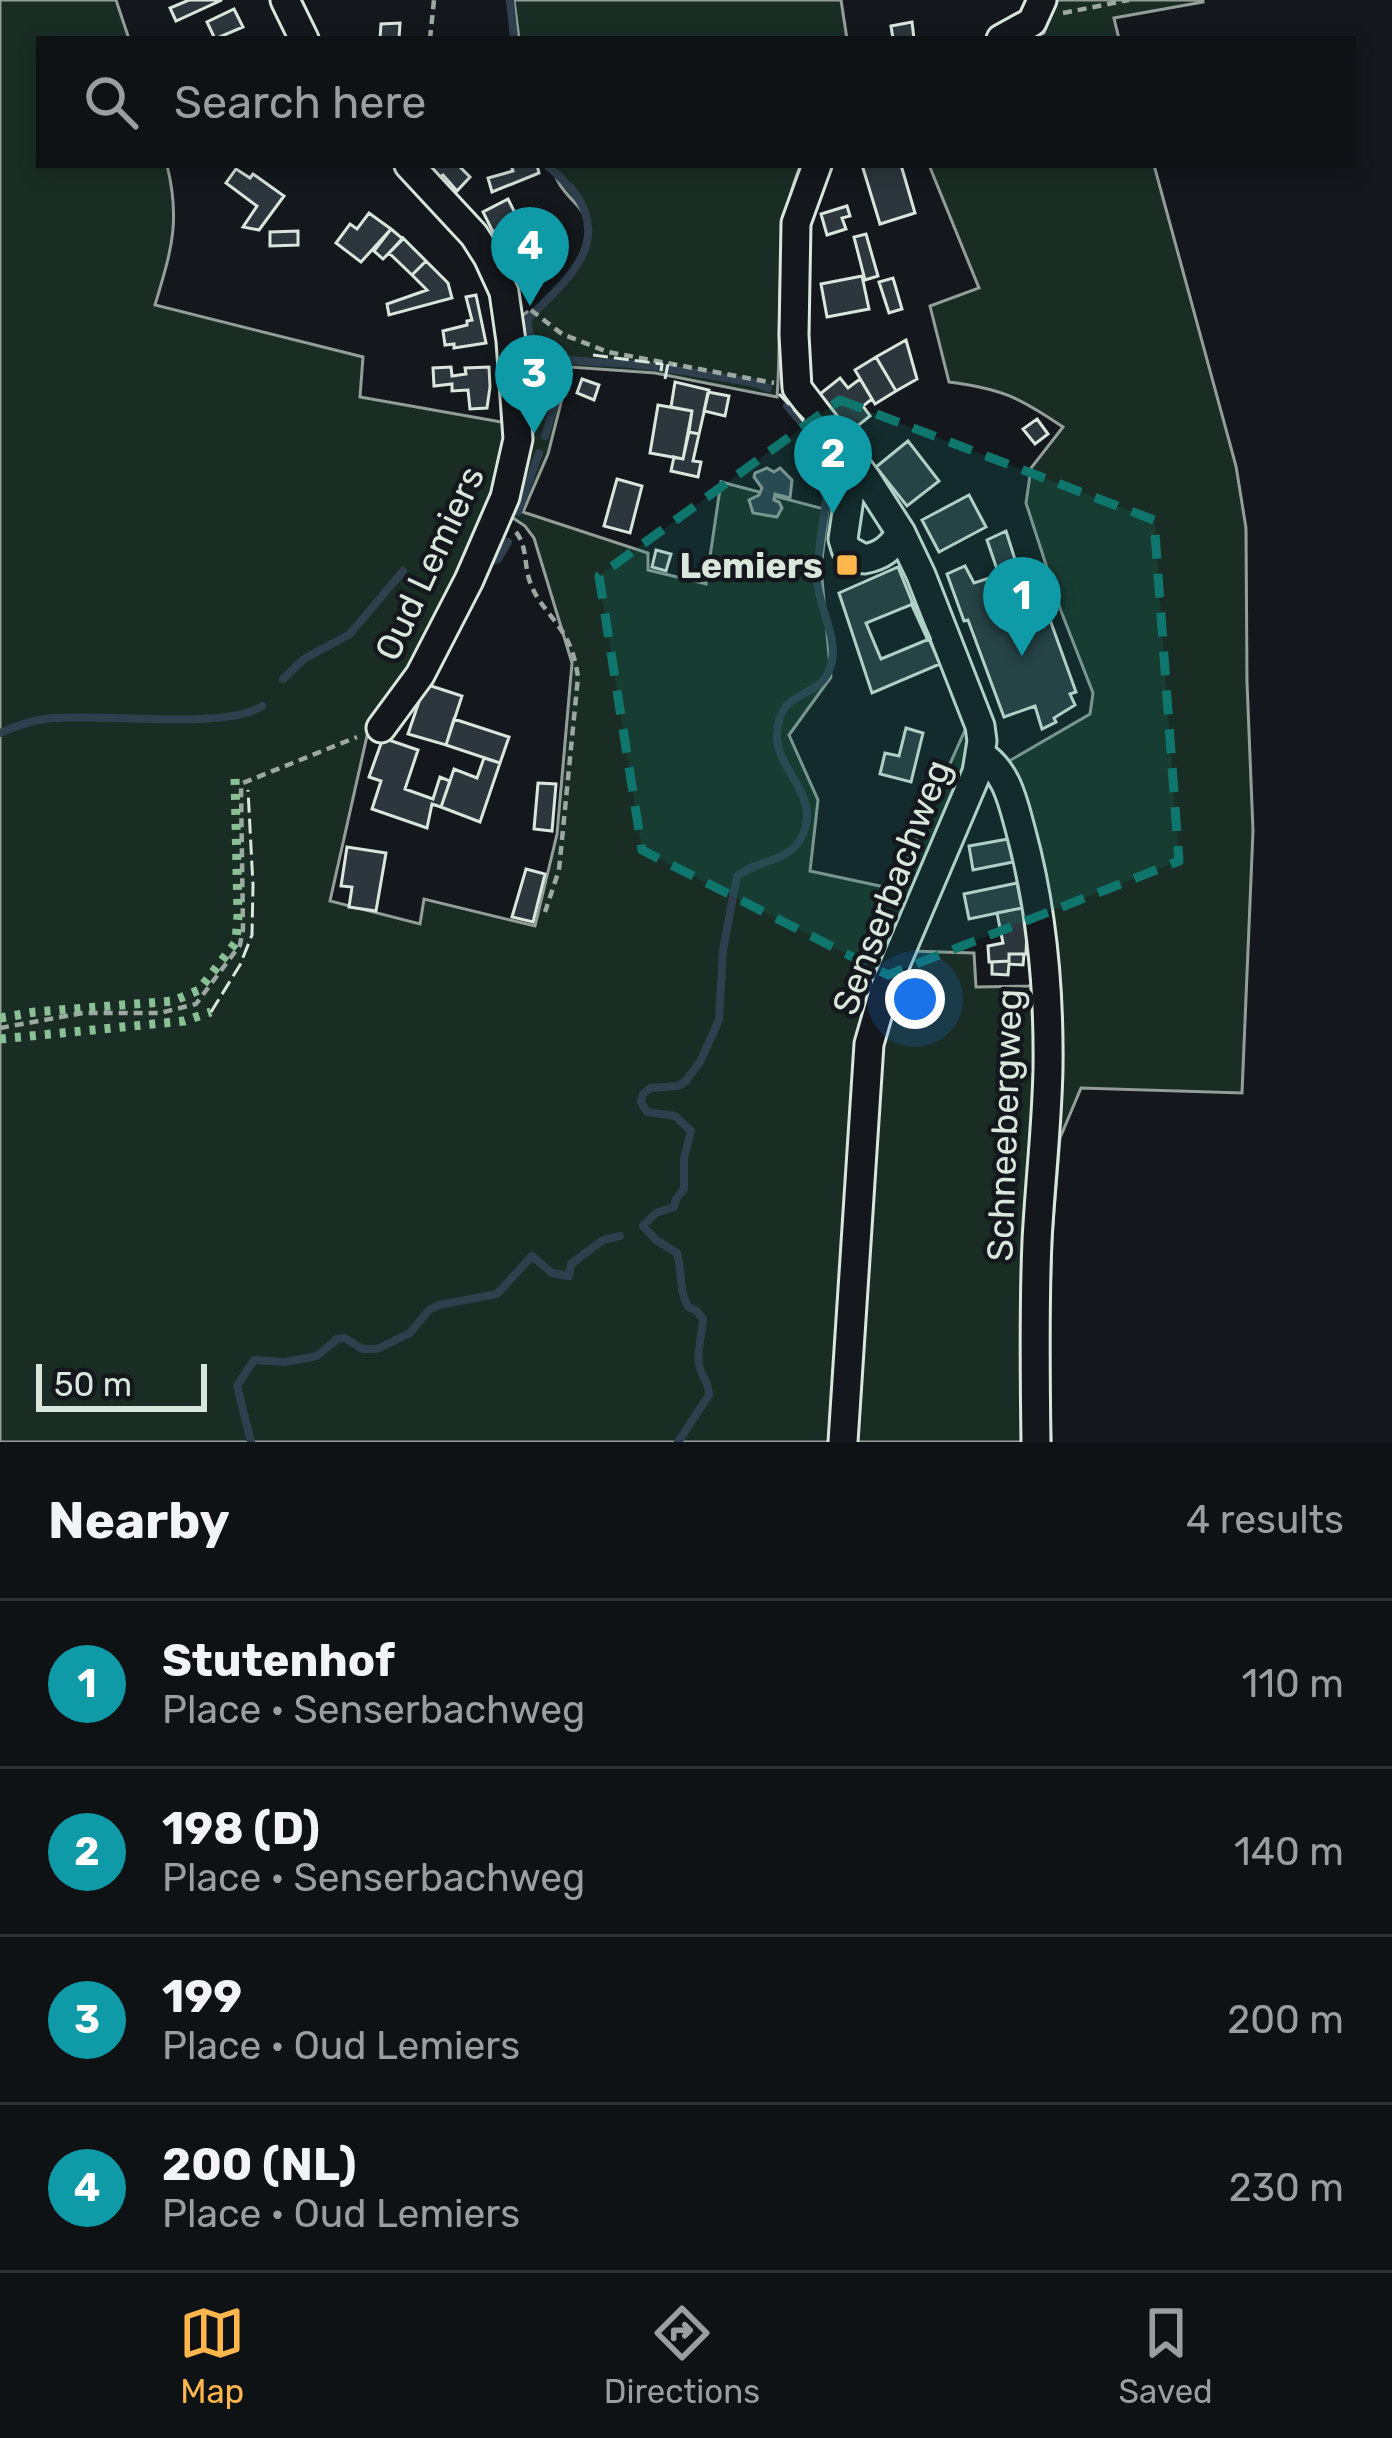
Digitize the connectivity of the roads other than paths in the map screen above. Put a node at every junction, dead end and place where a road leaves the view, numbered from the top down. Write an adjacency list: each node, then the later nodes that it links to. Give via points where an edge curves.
1 (285, 0): 3 (street)
2 (1041, 6): 4 (street, via 1032,22)
3 (303, 36)
4 (1006, 36)
5 (412, 168): 9 (street, Oud Lemiers, via 474,235 504,292 518,439 508,488 443,633)
6 (816, 168): 7 (street, Senserbachweg, via 796,223 797,388)
7 (851, 458): 8 (street, Senserbachweg); 8 (street, via 846,549 878,556)
8 (901, 533): 10 (street, Senserbachweg, via 968,692)
9 (381, 728)
10 (980, 754): 11 (street, Senserbachweg, via 868,1044); 12 (street, Schneebergweg, via 1004,778 1028,858 1047,999)
11 (843, 1442)
12 (1036, 1442)

